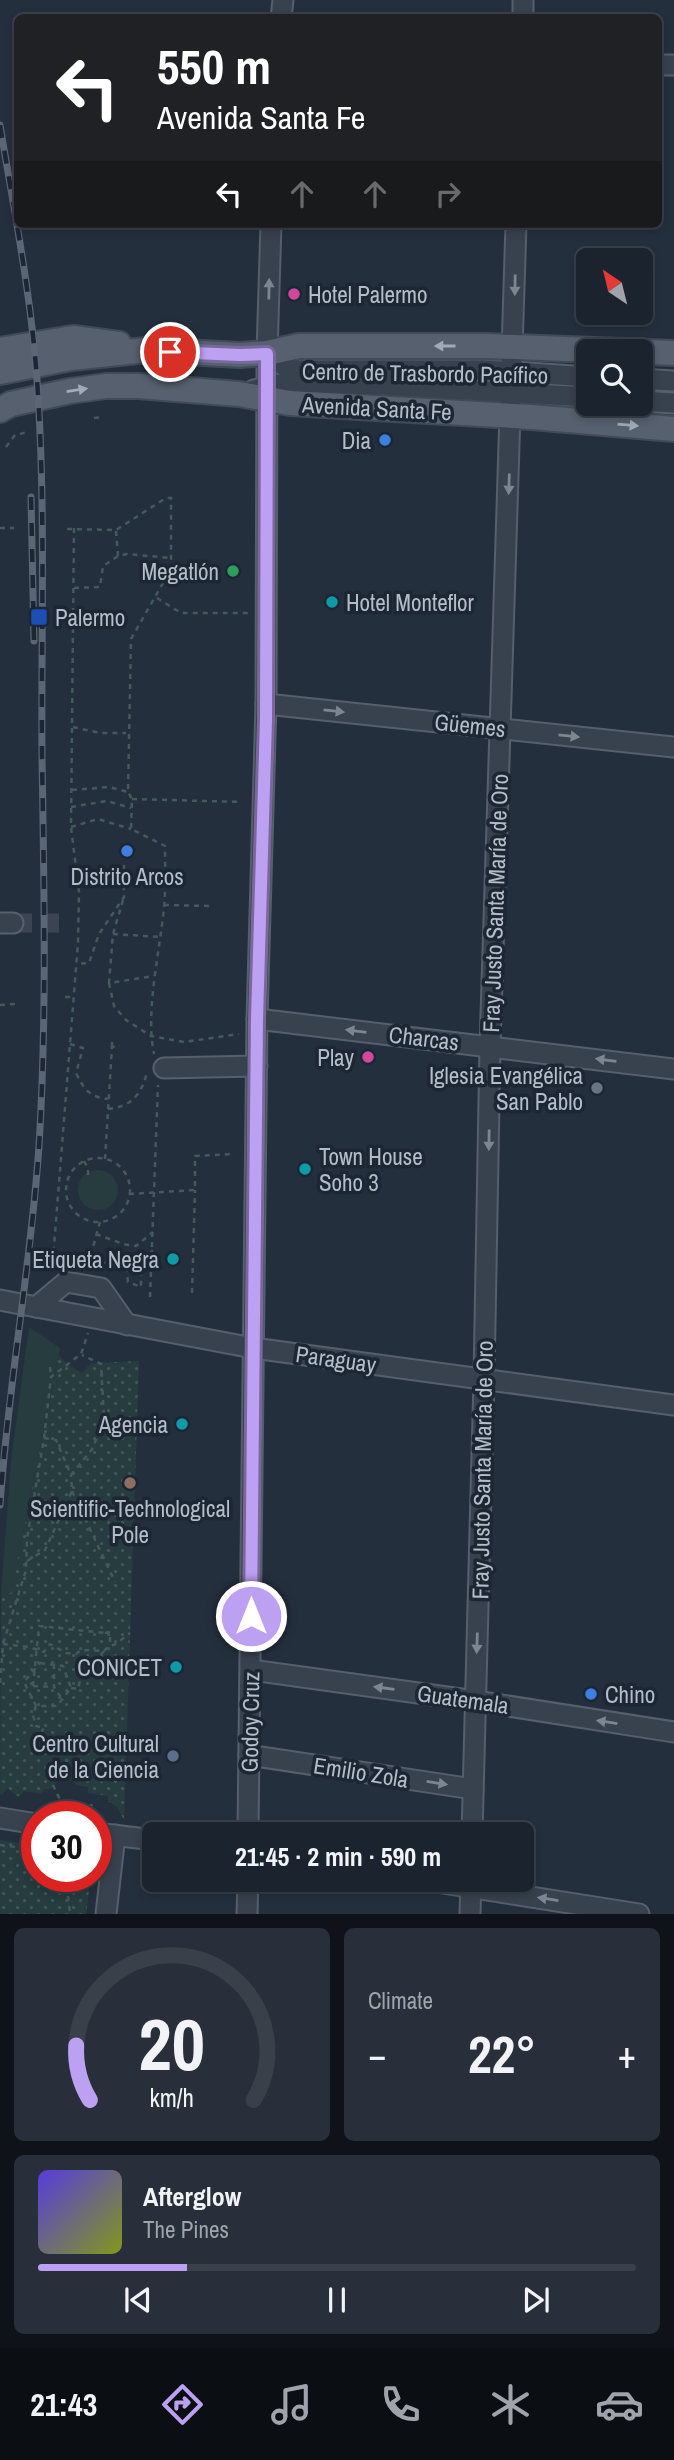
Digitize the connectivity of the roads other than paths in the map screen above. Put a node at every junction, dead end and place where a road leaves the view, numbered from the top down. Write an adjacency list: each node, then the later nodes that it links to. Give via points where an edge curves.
1 (271, 228): 7 (street, Godoy Cruz, one-way to 1)
2 (516, 228): 3 (street, Fray Justo Santa María de Oro, one-way to 3)
3 (513, 346): 6 (main road); 7 (main road, one-way to 7, via 299,346); 13 (street, Fray Justo Santa María de Oro)
4 (0, 350): 5 (main road, via 73,338)
5 (147, 351): 7 (main road); 8 (main road, via 71,358)
6 (674, 353)
7 (267, 354): 12 (street, Godoy Cruz); 13 (street, Centro de Trasbordo Pacífico, via 290,370)
8 (0, 372)
9 (576, 380): 13 (street, Centro de Trasbordo Pacífico)
10 (653, 380): 11 (street)
11 (674, 381)
12 (267, 393): 13 (main road, Avenida Santa Fe, via 290,403); 17 (main road, Avenida Santa Fe, one-way to 12, via 106,386); 19 (street, Godoy Cruz)
13 (512, 393): 14 (street, Centro de Trasbordo Pacífico); 18 (main road, Avenida Santa Fe, one-way to 18); 20 (street, Fray Justo Santa María de Oro, one-way to 20)
14 (576, 396)
15 (653, 402): 16 (street)
16 (674, 403)
17 (4, 407)
18 (674, 429)
19 (266, 704): 20 (street, Güemes, one-way to 20); 22 (street, Godoy Cruz)
20 (502, 729): 21 (street, Güemes, one-way to 21); 23 (street, Fray Justo Santa María de Oro)
21 (674, 747)
22 (257, 1019): 23 (street, Charcas, one-way to 22); 24 (street, Godoy Cruz)
23 (490, 1046): 26 (street, Charcas, one-way to 23); 31 (street, Fray Justo Santa María de Oro, one-way to 31)
24 (257, 1066): 25 (street); 30 (street, Godoy Cruz)
25 (156, 1068)
26 (674, 1069)
27 (0, 1300): 28 (street, Paraguay)
28 (36, 1307): 29 (street, Paraguay); 29 (street, via 66,1282 101,1288)
29 (127, 1325): 30 (street, Paraguay)
30 (253, 1348): 31 (street, Paraguay); 33 (street, Godoy Cruz)
31 (484, 1379): 32 (street, Paraguay); 34 (street, Fray Justo Santa María de Oro, one-way to 34)
32 (674, 1405)
33 (251, 1670): 34 (street, Guatemala, one-way to 33); 36 (street, Godoy Cruz)
34 (476, 1701): 35 (street, Guatemala, one-way to 34); 37 (street, Fray Justo Santa María de Oro)
35 (674, 1732)
36 (249, 1755): 37 (street, Emilio Zola, one-way to 37); 40 (street, Godoy Cruz)
37 (473, 1789): 41 (street, Fray Justo Santa María de Oro)
38 (0, 1818): 39 (street)
39 (21, 1821)
40 (248, 1822)
41 (472, 1822)
42 (112, 1835): 43 (street)
43 (142, 1838)
44 (106, 1892): 48 (street)
45 (248, 1892): 49 (street)
46 (470, 1892): 50 (street)
47 (519, 1892): 51 (street, one-way to 47)
48 (106, 1914)
49 (247, 1914)
50 (470, 1914)
51 (639, 1914)

